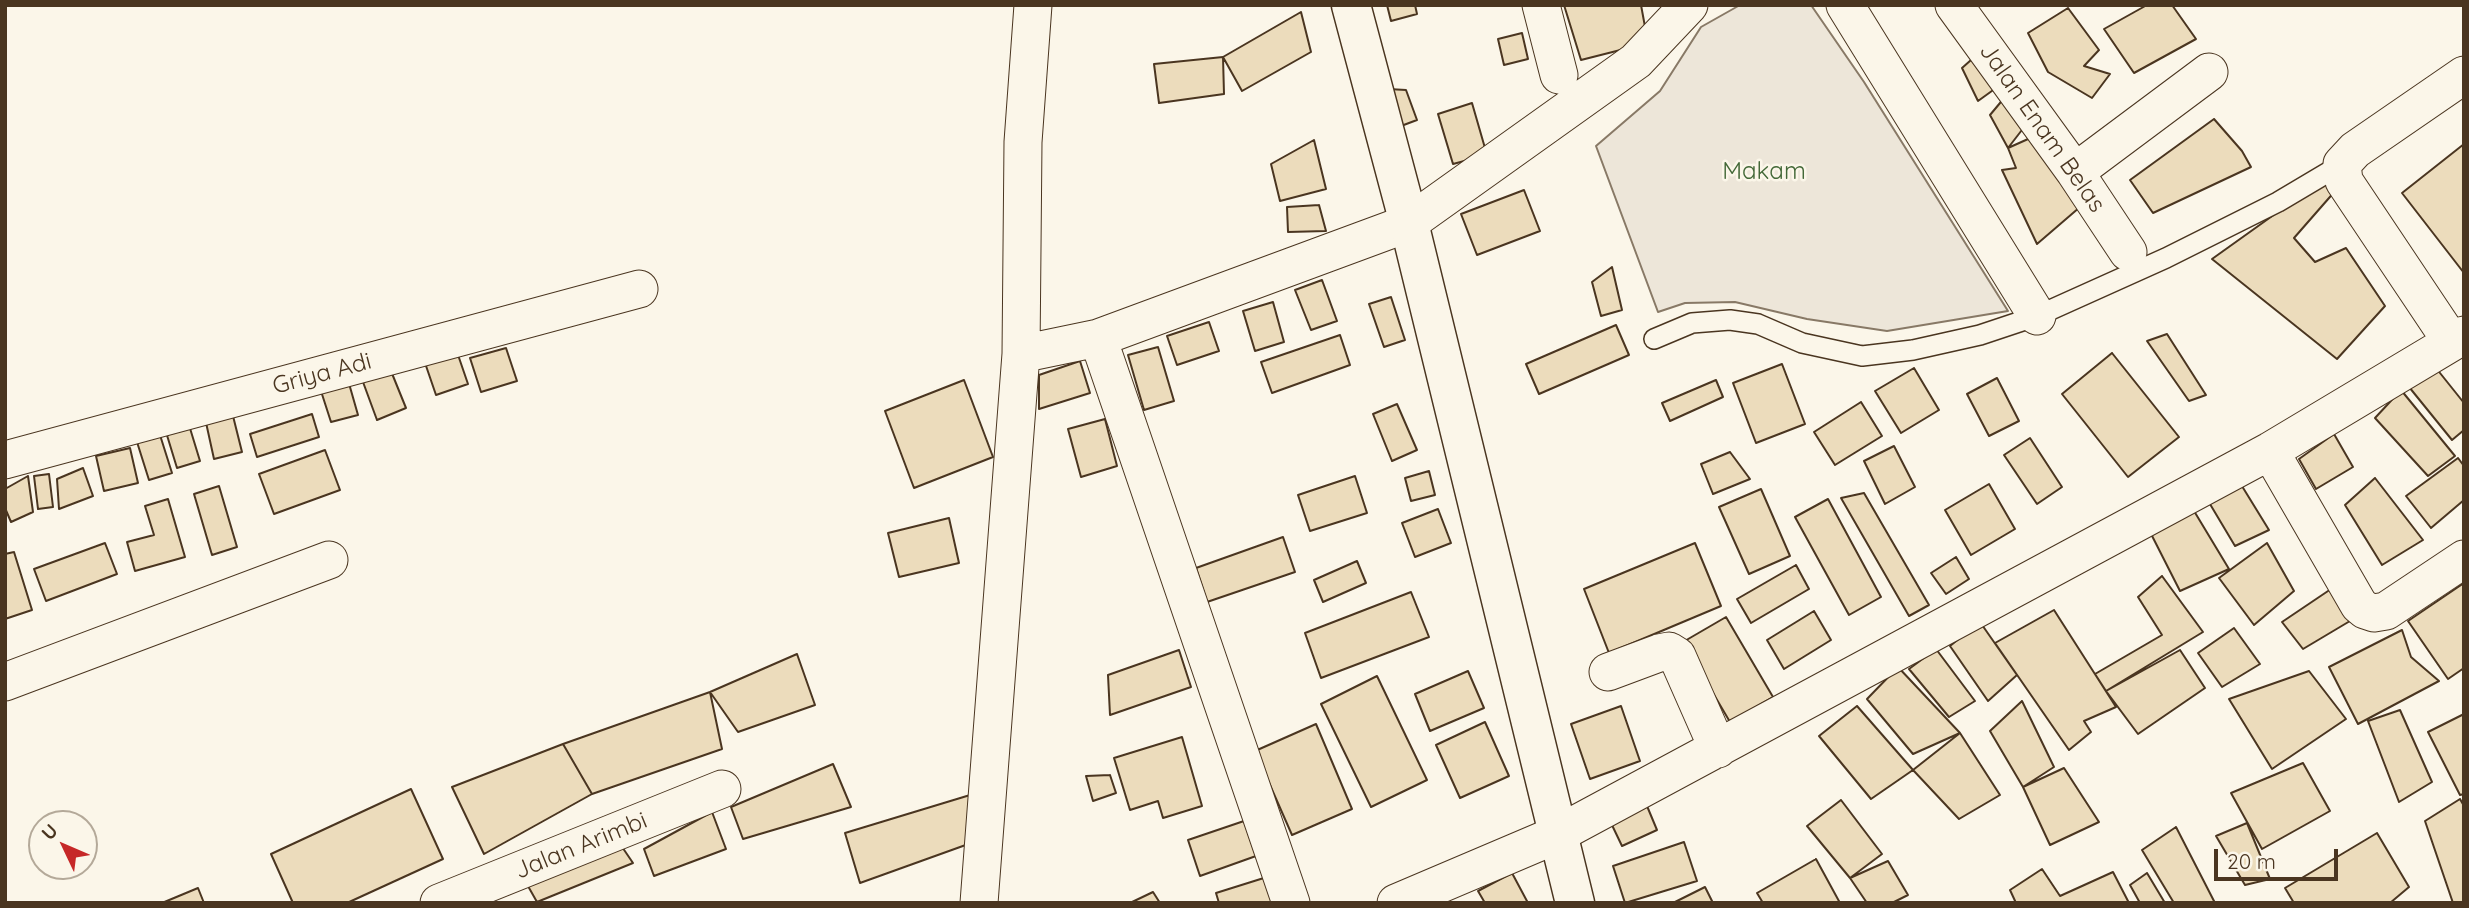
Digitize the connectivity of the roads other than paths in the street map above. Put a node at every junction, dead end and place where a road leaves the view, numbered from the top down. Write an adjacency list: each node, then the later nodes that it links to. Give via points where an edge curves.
1 (1033, 5): 19 (street, via 1023,142)
2 (1351, 5): 12 (main road)
3 (1541, 5): 8 (street)
4 (1845, 5): 15 (street)
5 (1954, 5): 11 (street, Jalan Enam Belas)
6 (1673, 12): 12 (street, via 1636,61)
7 (2209, 72): 11 (street)
8 (1559, 75)
9 (2464, 75): 10 (street, via 2355,150)
10 (2342, 164): 15 (lane, via 2178,252); 17 (street, via 2344,181)
11 (2075, 172): 13 (street, Jalan Enam Belas)
12 (1409, 223): 16 (street); 28 (main road)
13 (2128, 252)
14 (639, 289): 21 (street, Griya Adi)
15 (2036, 316): 18 (lane, via 1966,338 1862,356 1802,343 1758,324 1730,320 1692,324)
16 (1098, 338): 19 (street); 32 (street)
17 (2457, 338): 20 (street)
18 (1654, 339)
19 (1021, 354): 31 (street)
20 (2270, 452): 22 (street, via 2365,610 2386,611); 26 (street)
21 (5, 460)
22 (2464, 559)
23 (330, 560): 25 (street)
24 (1608, 672): 26 (street, via 1660,653 1669,651 1677,656)
25 (5, 681)
26 (1718, 749): 28 (street)
27 (722, 789): 29 (street, Jalan Arimbi)
28 (1556, 835): 33 (street); 34 (main road)
29 (505, 891): 30 (street, Jalan Arimbi)
30 (439, 903)
31 (979, 903)
32 (1291, 903)
33 (1396, 903)
34 (1575, 903)

